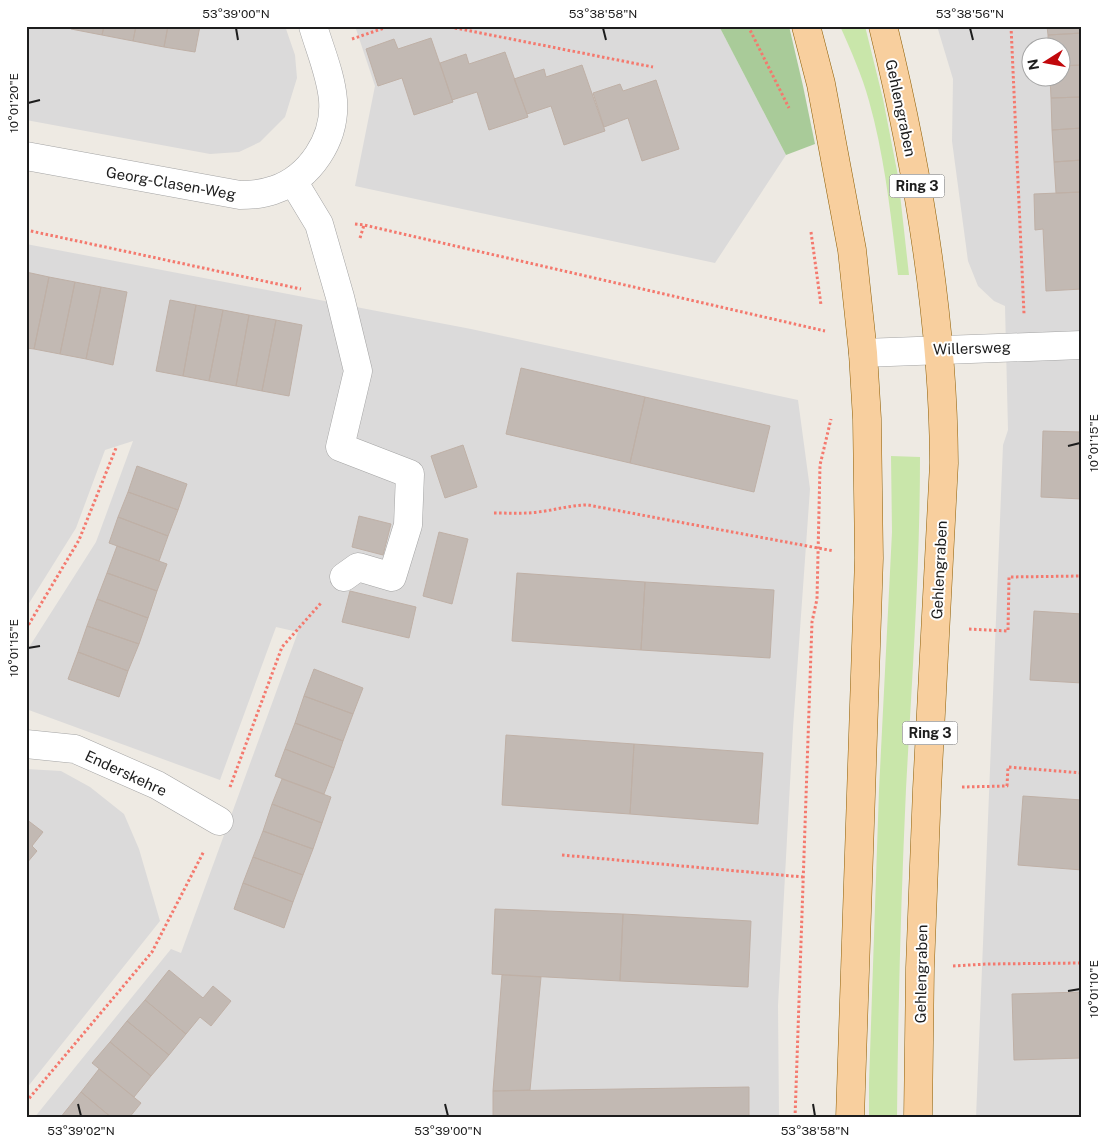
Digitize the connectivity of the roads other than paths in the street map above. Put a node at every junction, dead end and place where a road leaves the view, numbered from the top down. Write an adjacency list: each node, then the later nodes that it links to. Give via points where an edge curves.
1 (312, 26): 5 (street, Georg-Clasen-Weg, via 331,88 332,116 320,153)
2 (806, 26): 8 (main road, via 821,84 852,250)
3 (883, 26): 7 (main road, Gehlengraben / Ring 3, via 915,172)
4 (26, 156): 5 (street, Georg-Clasen-Weg, via 240,195 274,190)
5 (293, 181): 9 (street, via 319,224 358,371 340,447 410,474 408,525 392,577 358,567)
6 (1082, 345): 7 (street, Willersweg)
7 (938, 349): 8 (street, Willersweg); 13 (main road, Gehlengraben / Ring 3, via 944,463 927,789)
8 (862, 353): 12 (main road, via 867,419 869,558)
9 (344, 577)
10 (26, 744): 11 (street, Enderskehre, via 75,749 157,786)
11 (219, 822)
12 (850, 1118)
13 (918, 1118)

